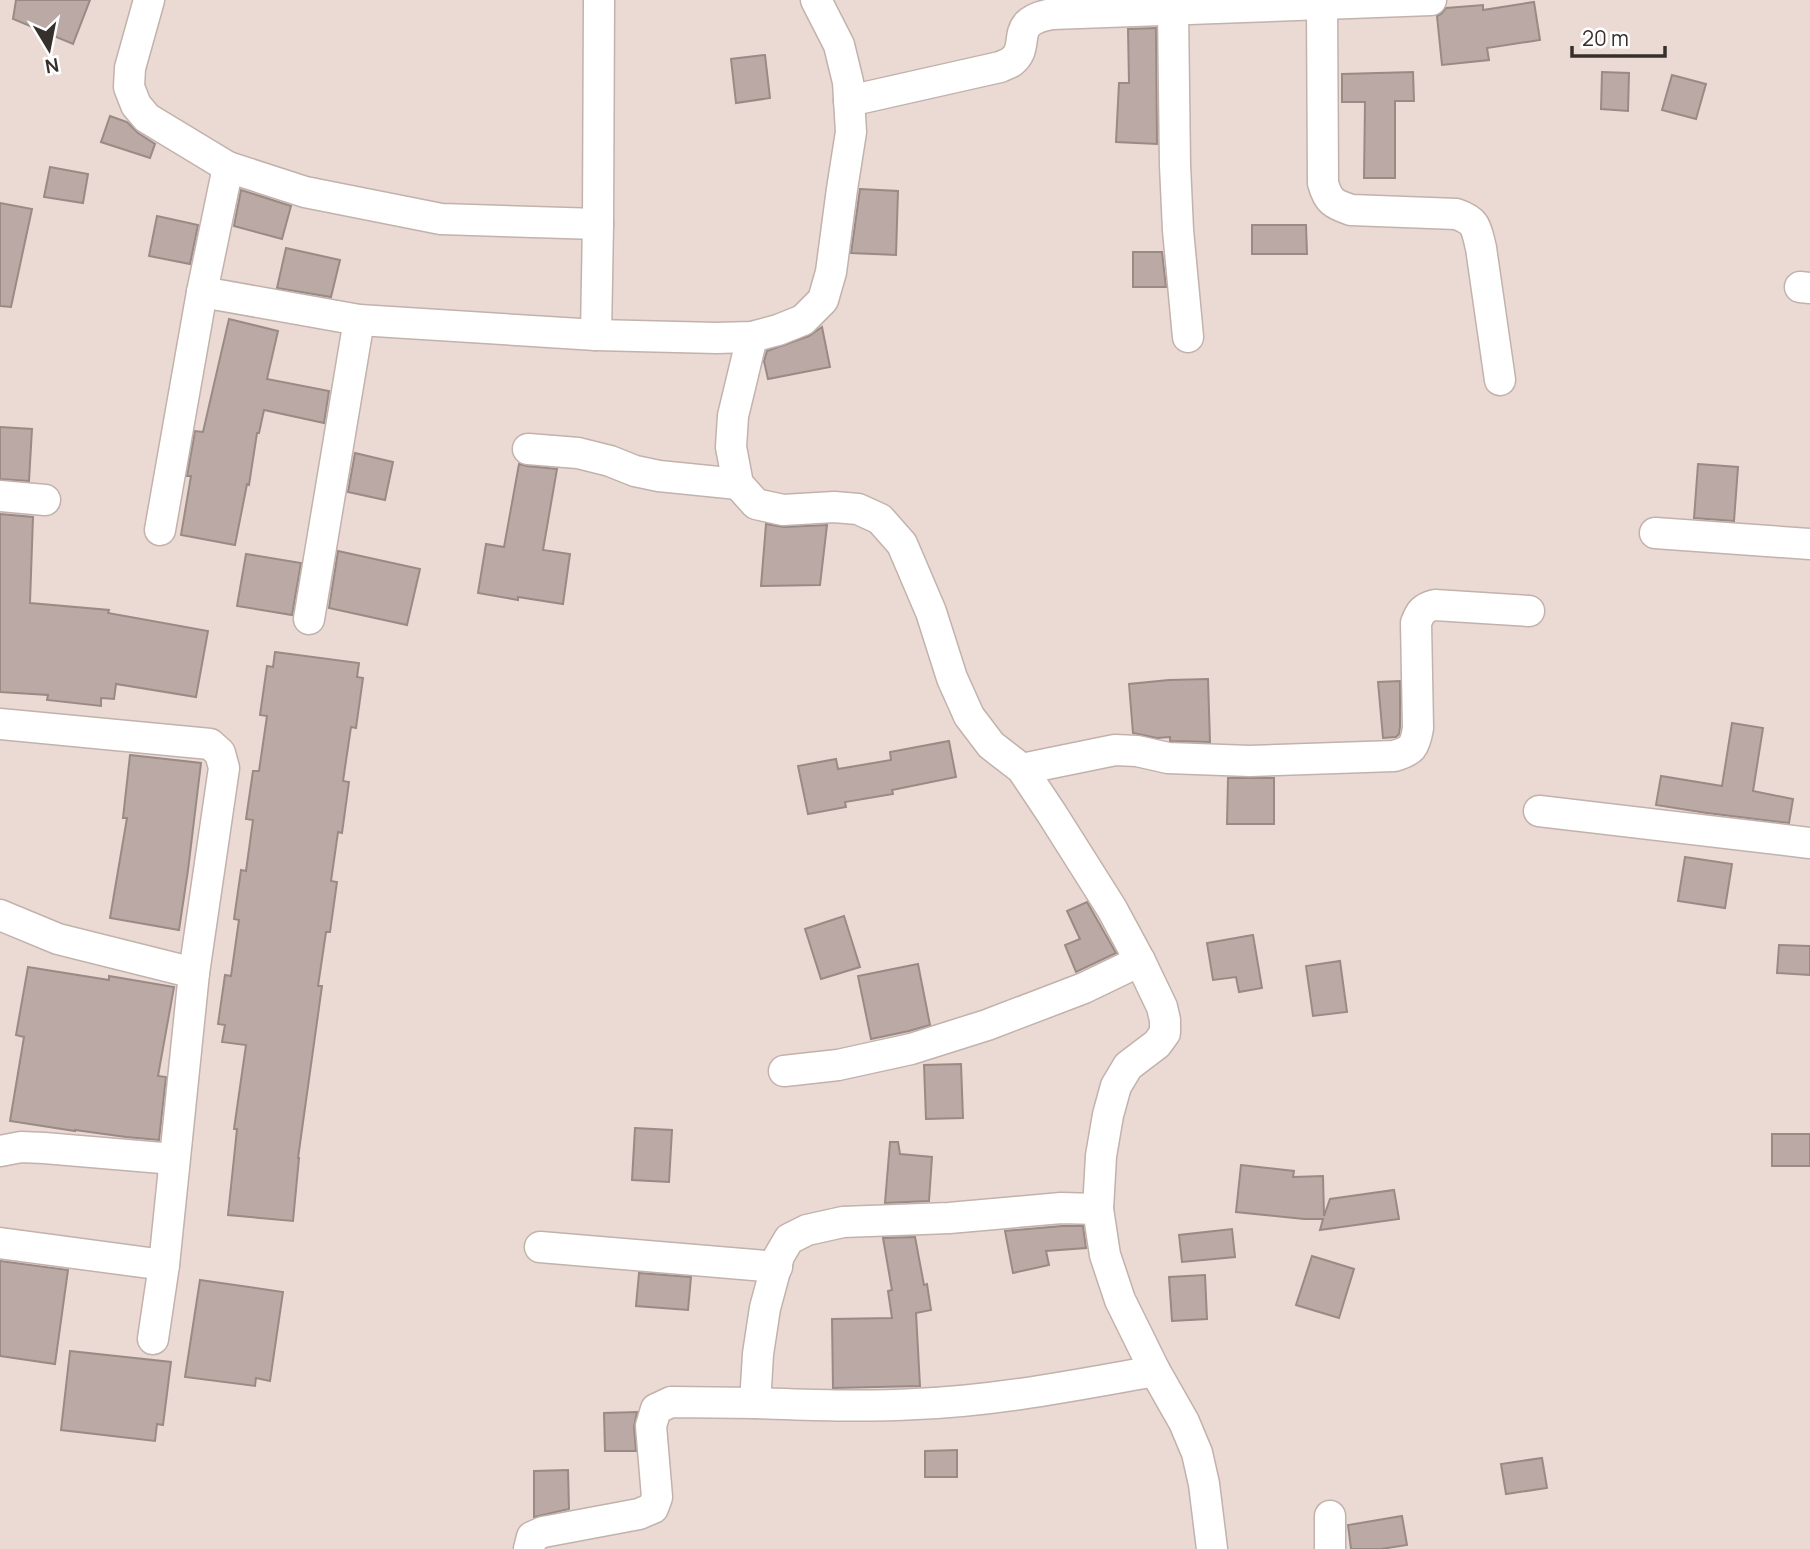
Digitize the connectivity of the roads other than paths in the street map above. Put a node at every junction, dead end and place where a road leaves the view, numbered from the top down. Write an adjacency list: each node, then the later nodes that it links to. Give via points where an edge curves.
1 (149, 0): 9 (street, via 130,68 129,87 136,106 147,118)
2 (599, 0): 10 (street)
3 (816, 0): 8 (street, via 839,45)
4 (1431, 0): 6 (street)
5 (1288, 2): 6 (street); 7 (street)
6 (1322, 4): 16 (street, via 1323,183 1327,196 1350,210 1456,214 1469,219 1481,248)
7 (1173, 10): 8 (street, via 1040,16 1022,30 1019,51 1012,61 1000,67); 15 (street, via 1175,178)
8 (849, 101): 14 (street, via 851,132 823,300 803,320)
9 (228, 167): 10 (street, via 305,192 441,219); 11 (street)
10 (598, 224): 13 (street)
11 (202, 292): 12 (street); 21 (street)
12 (359, 320): 13 (street); 25 (street)
13 (596, 335): 14 (street)
14 (752, 337): 18 (street, via 733,416 731,447)
15 (1188, 337)
16 (1500, 380)
17 (528, 449): 18 (street, via 578,453 660,476)
18 (738, 484): 27 (street, via 756,504 783,510 858,509 880,519 902,544 969,716 991,744)
19 (0, 496): 20 (street)
20 (46, 500)
21 (160, 530)
22 (1655, 533): 23 (street)
23 (1810, 544)
24 (1529, 611): 27 (street, via 1435,605 1419,613 1418,728 1415,743 1407,752 1250,761 1168,758 1115,750)
25 (309, 619)
26 (0, 723): 32 (street, via 210,744 220,753 224,768)
27 (1022, 769): 31 (street)
28 (1539, 811): 29 (street)
29 (1810, 843)
30 (0, 915): 32 (street, via 58,939)
31 (1140, 961): 33 (street, via 987,1026 863,1060); 36 (street, via 1162,1007 1165,1033 1128,1066 1116,1086 1101,1156)
32 (194, 972): 35 (street)
33 (784, 1071)
34 (0, 1151): 35 (street, via 44,1148)
35 (174, 1159): 39 (street)
36 (1098, 1209): 40 (street, via 843,1222 789,1239); 42 (street, via 1104,1255)
37 (0, 1243): 39 (street)
38 (540, 1247): 40 (street)
39 (164, 1265): 41 (street)
40 (776, 1267): 43 (street, via 765,1307)
41 (153, 1339)
42 (1155, 1371): 43 (street, via 1021,1394 918,1404); 46 (street, via 1197,1453)
43 (755, 1402): 45 (street, via 671,1402 656,1409 651,1426 657,1497 653,1508 543,1532 531,1537)
44 (1330, 1516): 47 (street)
45 (529, 1549)
46 (1212, 1549)
47 (1330, 1549)

